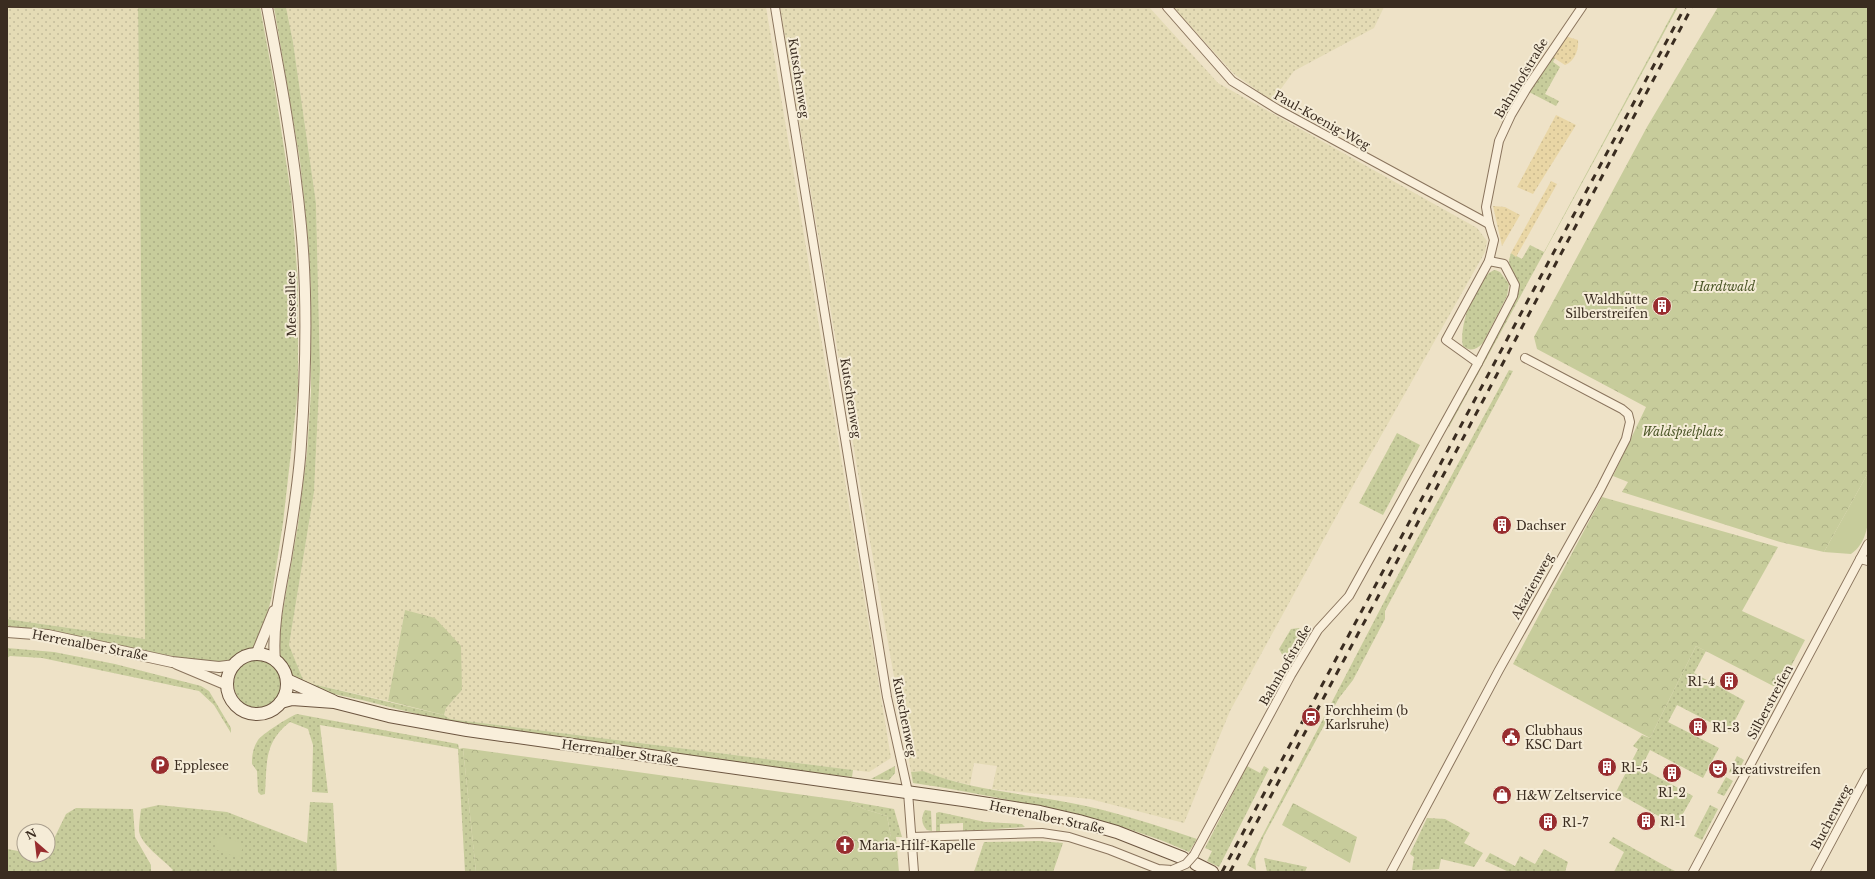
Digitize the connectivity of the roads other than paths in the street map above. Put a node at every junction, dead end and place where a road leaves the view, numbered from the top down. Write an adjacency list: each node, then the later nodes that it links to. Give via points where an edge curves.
1 (267, 7): 11 (street, Messeallee, via 295,167 302,228 306,302 301,456)
2 (775, 7): 22 (street, Kutschenweg, via 888,697)
3 (1167, 7): 5 (street, Paul-Koenig-Weg, via 1232,81 1277,109)
4 (1582, 7): 5 (street, Bahnhofstraße, via 1523,95 1499,141 1486,207)
5 (1489, 224): 6 (street, Bahnhofstraße, via 1494,240)
6 (1489, 261): 8 (street, Bahnhofstraße, via 1504,264 1515,285 1513,296); 8 (street, Bahnhofstraße, via 1446,340)
7 (1525, 358): 28 (street, Akazienweg, via 1622,409 1628,414 1631,426 1600,490 1499,670)
8 (1478, 364): 24 (street, Bahnhofstraße, via 1349,596 1318,630 1291,675)
9 (1868, 544): 10 (street, Silberstreifen)
10 (1864, 560): 29 (street, Silberstreifen)
11 (278, 602): 13 (street, Messeallee); 14 (street, Messeallee)
12 (7, 632): 15 (street, Herrenalber Straße, via 48,635)
13 (256, 655): 14 (main road, via 263,655); 16 (main road)
14 (275, 661): 17 (main road, via 284,672)
15 (172, 662): 16 (street, Herrenalber Straße, via 219,667); 18 (street, Herrenalber Straße)
16 (235, 665): 18 (main road, via 228,677)
17 (286, 680): 19 (main road, via 285,695); 20 (main road, Herrenalber Straße)
18 (227, 685): 19 (main road, via 236,705 248,713 264,713 274,709)
19 (281, 702): 20 (main road, Herrenalber Straße, via 292,699)
20 (334, 702): 22 (main road, Herrenalber Straße, via 389,716 467,730)
21 (1868, 773): 30 (street, Buchenweg)
22 (908, 792): 23 (street); 24 (main road, Herrenalber Straße, via 1073,820 1117,832)
23 (912, 837): 25 (street, Herrenalber Straße, via 1042,833 1069,837 1158,869); 26 (street)
24 (1191, 859): 25 (street, Bahnhofstraße, bridge); 27 (main road, Herrenalber Straße)
25 (1172, 870)
26 (914, 872)
27 (1212, 872)
28 (1391, 872)
29 (1693, 872)
30 (1815, 872)

